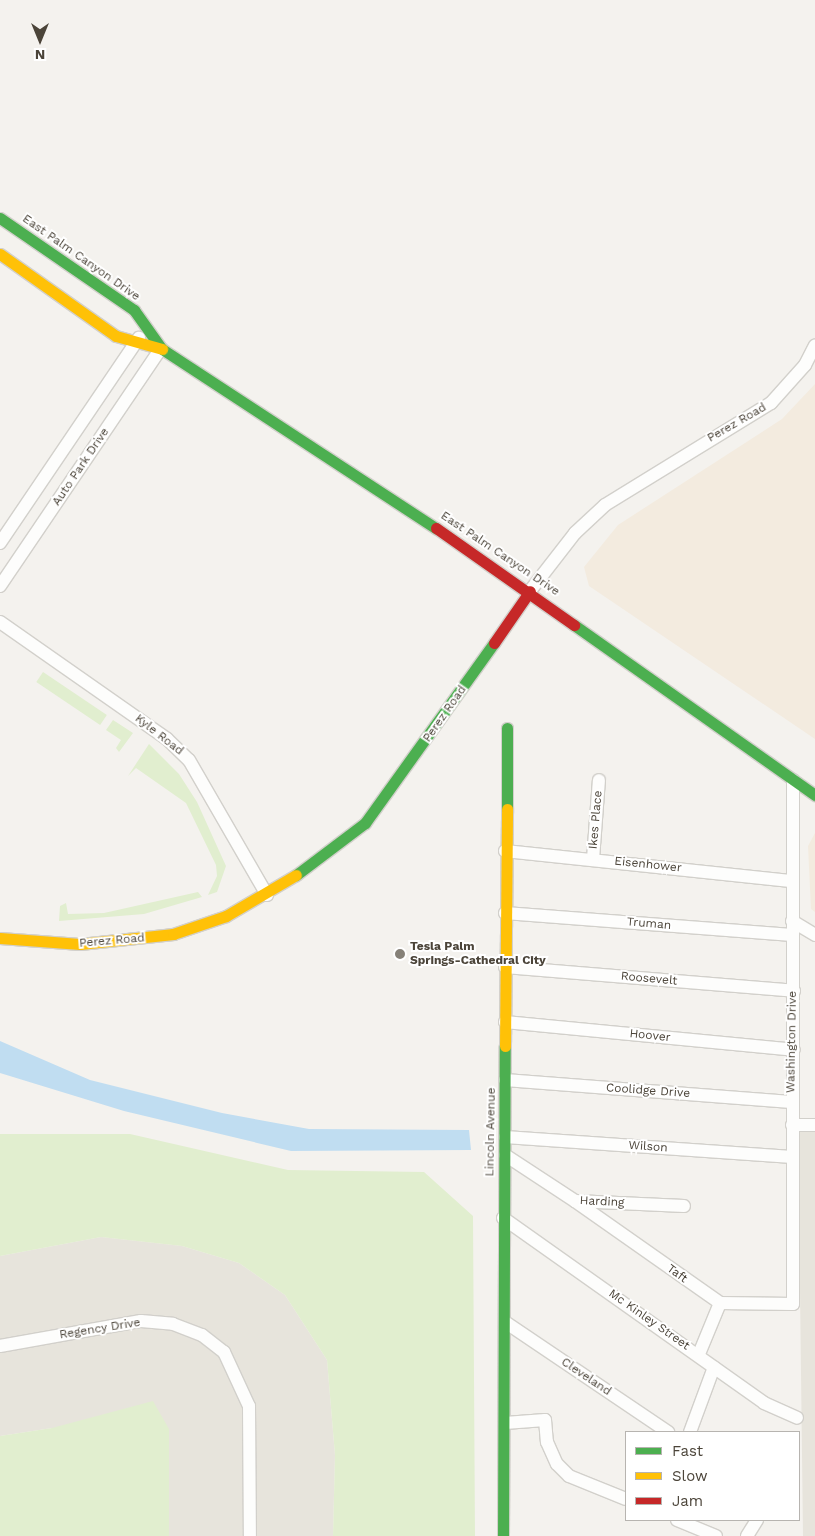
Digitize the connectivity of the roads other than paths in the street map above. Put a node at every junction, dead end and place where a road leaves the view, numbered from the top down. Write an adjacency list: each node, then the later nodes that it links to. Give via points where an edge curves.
1 (0, 218): 3 (main road, East Palm Canyon Drive, via 134,310)
2 (0, 254): 4 (main road, East Palm Canyon Drive, via 116,336)
3 (147, 325): 4 (street, Auto Park Drive); 6 (main road, East Palm Canyon Drive)
4 (136, 342): 6 (main road, East Palm Canyon Drive); 7 (street, Auto Park Drive)
5 (815, 345): 9 (street, Perez Road, via 806,364 771,402 605,505 575,533)
6 (161, 348): 8 (street, Auto Park Drive); 9 (main road, East Palm Canyon Drive)
7 (0, 543)
8 (0, 586)
9 (530, 591): 13 (main road, East Palm Canyon Drive); 18 (main road, Perez Road, via 365,823 315,864)
10 (0, 622): 18 (street, Kyle Road, via 167,739 189,760)
11 (507, 728): 15 (main road, Lincoln Avenue)
12 (599, 780): 16 (street, Ikes Place)
13 (793, 780): 14 (main road, East Palm Canyon Drive); 17 (street, Washington Drive)
14 (815, 795)
15 (505, 852): 16 (street, Eisenhower); 19 (main road, Lincoln Avenue)
16 (593, 859): 17 (street, Eisenhower)
17 (790, 881): 20 (street, Washington Drive)
18 (267, 895): 23 (main road, Perez Road, via 226,916 173,934 80,944)
19 (505, 913): 21 (street, Truman); 24 (main road, Lincoln Avenue)
20 (792, 921): 21 (street, Washington Drive); 22 (street)
21 (792, 935): 25 (street, Washington Drive)
22 (815, 935)
23 (0, 938)
24 (504, 967): 25 (street, Roosevelt); 26 (main road, Lincoln Avenue)
25 (794, 991): 27 (street, Washington Drive)
26 (506, 1022): 27 (street, Hoover); 28 (main road, Lincoln Avenue)
27 (794, 1050): 29 (street, Washington Drive)
28 (505, 1080): 29 (street, Coolidge Drive); 32 (main road, Lincoln Avenue)
29 (791, 1102): 30 (street, Washington Drive)
30 (792, 1125): 31 (street); 34 (street, Washington Drive)
31 (815, 1125)
32 (505, 1137): 33 (main road, Lincoln Avenue); 34 (street, Wilson)
33 (504, 1155): 35 (street, Harding); 37 (main road, Lincoln Avenue)
34 (792, 1157): 38 (street, Washington Drive, via 793,1304)
35 (575, 1201): 36 (street, Harding); 38 (street, Taft)
36 (684, 1206)
37 (503, 1218): 39 (main road, Lincoln Avenue); 41 (street, Mc Kinley Street)
38 (720, 1303): 41 (street)
39 (505, 1322): 44 (main road, Lincoln Avenue); 45 (street, Cleveland)
40 (0, 1346): 51 (street, Regency Drive, via 141,1321 173,1324 202,1335 224,1352 249,1406)
41 (699, 1354): 42 (street, Mc Kinley Street)
42 (714, 1367): 43 (street, Mc Kinley Street, via 764,1403); 46 (street)
43 (797, 1418)
44 (505, 1423): 47 (street, via 545,1420 548,1442 557,1464 569,1476); 50 (main road, Lincoln Avenue)
45 (667, 1431)
46 (690, 1431)
47 (625, 1499)
48 (679, 1521): 52 (street)
49 (756, 1521): 53 (street)
50 (506, 1535)
51 (250, 1536)
52 (716, 1536)
53 (747, 1536)

